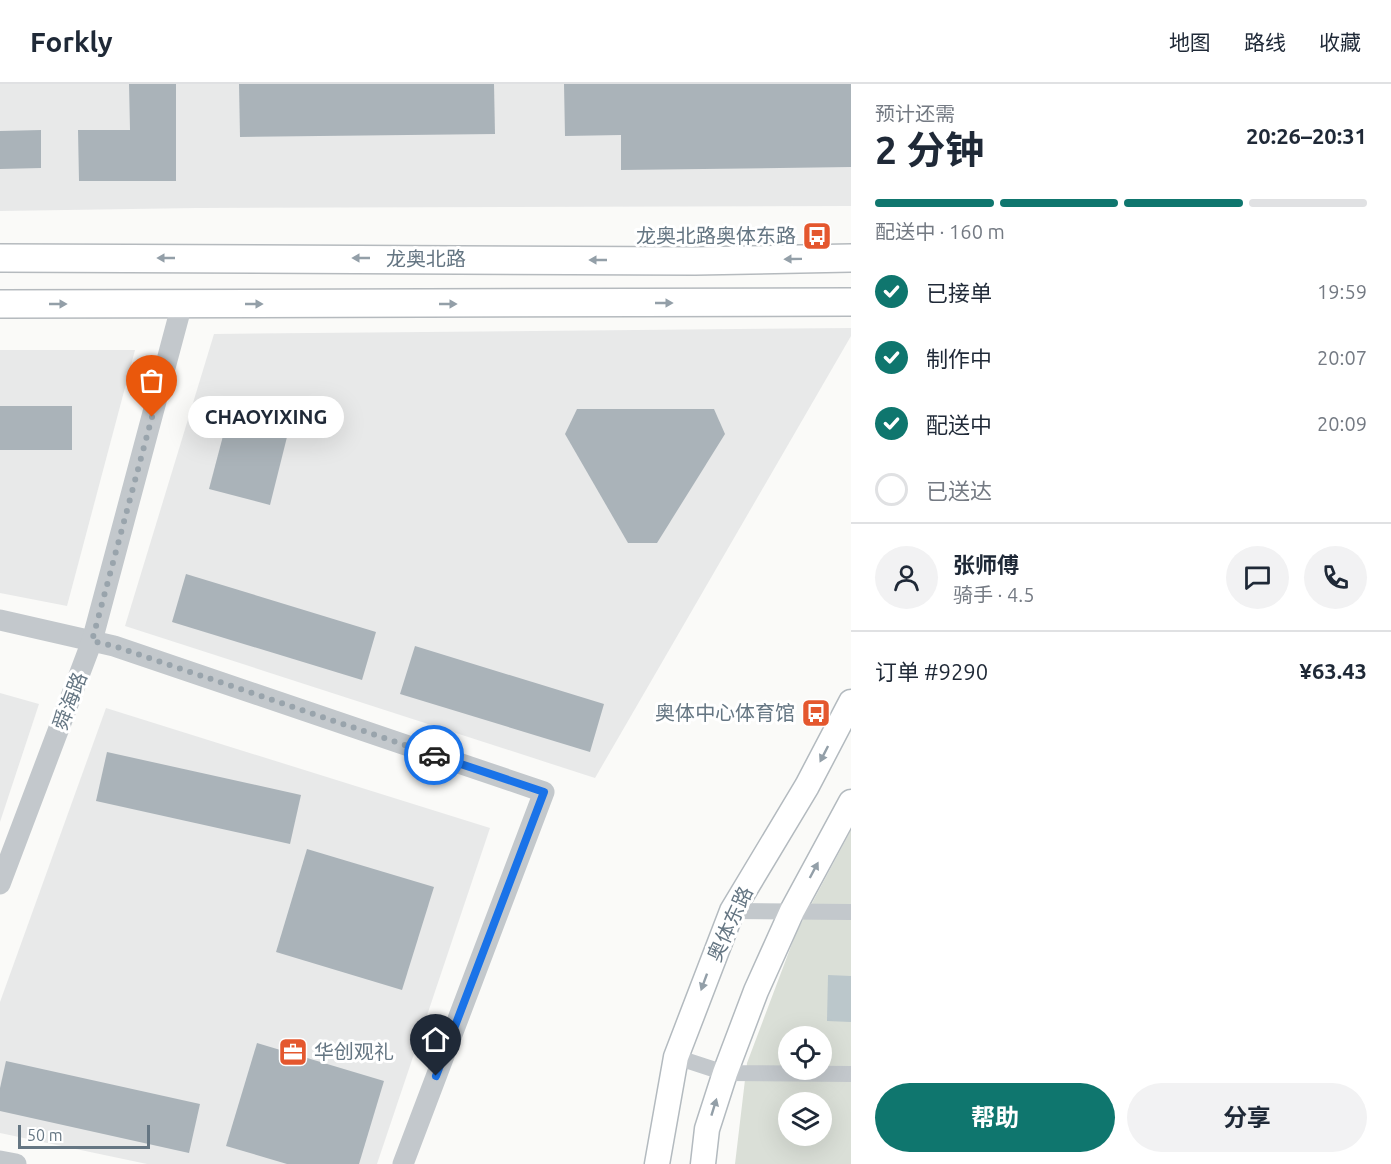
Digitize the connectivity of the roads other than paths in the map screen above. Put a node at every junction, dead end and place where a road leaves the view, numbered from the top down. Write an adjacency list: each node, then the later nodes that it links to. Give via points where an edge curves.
1 (0, 258): 2 (main road, 龙奥北路, one-way to 1)
2 (851, 258)
3 (851, 302): 5 (main road, one-way to 3)
4 (0, 304): 5 (main road, one-way to 5)
5 (182, 304): 7 (street, 舜海路)
6 (0, 620): 7 (street)
7 (92, 641): 10 (street, 舜海路); 19 (street, via 544,792)
8 (851, 702): 11 (main road, 奥体东路, one-way to 11, via 807,786)
9 (851, 802): 12 (main road, one-way to 9)
10 (0, 884)
11 (732, 911): 12 (street); 14 (main road, 奥体东路, one-way to 14)
12 (792, 911): 13 (street); 15 (main road)
13 (851, 912)
14 (676, 1057): 15 (street); 20 (main road, 奥体东路)
15 (724, 1073): 16 (street); 21 (main road, one-way to 15, via 707,1129)
16 (851, 1074)
17 (0, 1161): 18 (street)
18 (16, 1164)
19 (403, 1164)
20 (657, 1164)
21 (703, 1164)

